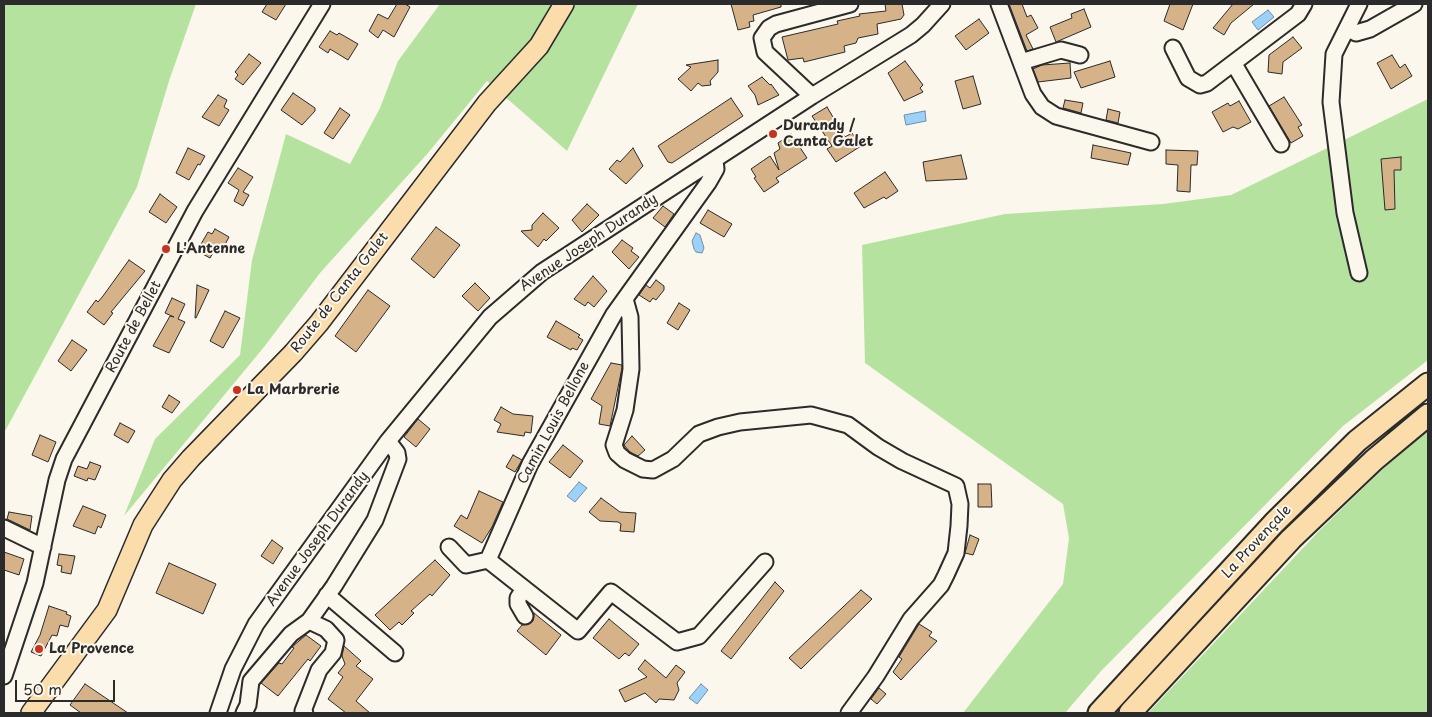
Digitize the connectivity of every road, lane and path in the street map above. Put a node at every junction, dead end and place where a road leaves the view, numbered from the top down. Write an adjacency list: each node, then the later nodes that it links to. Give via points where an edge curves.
1 (322, 4): 24 (street, Route de Bellet, via 195,211 64,458)
2 (564, 4): 34 (main road, Route de Canta Galet, via 538,46 487,103 319,323 172,480 143,525 107,610)
3 (850, 4): 14 (street, via 776,24 762,38 765,52)
4 (942, 4): 14 (street, Avenue Joseph Durandy, via 911,35)
5 (999, 4): 12 (street)
6 (1304, 4): 13 (street, via 1298,14)
7 (1360, 4): 9 (street)
8 (1414, 4): 9 (street, via 1370,28 1356,33)
9 (1347, 28): 18 (street, via 1334,54 1331,102 1345,213)
10 (1173, 48): 13 (street, via 1188,78 1200,85)
11 (1080, 55): 12 (street, via 1052,51)
12 (1021, 62): 15 (street, via 1033,94 1042,107 1056,116)
13 (1234, 64): 16 (street)
14 (812, 96): 17 (street, Avenue Joseph Durandy)
15 (1151, 142)
16 (1281, 144)
17 (715, 160): 19 (street, Camin Louis Bellone, via 716,169 708,183); 22 (street, Avenue Joseph Durandy, via 542,272 510,298 464,347)
18 (1359, 273)
19 (625, 299): 26 (street, Camin Louis Bellone, via 530,464); 38 (street, via 631,332 631,369 625,410 614,439 617,453 625,460 653,470 673,459 700,434 718,427 748,420 811,415 848,425 890,454 956,486 960,504 959,526 956,553 946,576 912,619)
20 (1428, 384): 39 (highway, La Provençale, via 1357,441 1274,523)
21 (1428, 415): 40 (highway, La Provençale, via 1374,460 1291,539)
22 (388, 441): 29 (street, via 397,453 396,468 375,520); 35 (street, Avenue Joseph Durandy, via 256,624 233,669)
23 (4, 528): 24 (street)
24 (43, 547): 33 (street, Route de Bellet, via 35,583)
25 (449, 547): 26 (street, via 466,565)
26 (488, 560): 28 (street)
27 (765, 562): 28 (street, via 699,636 677,642 612,592 578,631)
28 (524, 589): 30 (street, via 518,604)
29 (327, 595): 31 (street); 32 (street)
30 (525, 616)
31 (309, 621): 36 (street, via 291,634 259,670 252,681); 37 (street, via 326,629 336,640 333,653 319,670 303,711)
32 (395, 653)
33 (4, 676)
34 (35, 711)
35 (218, 713)
36 (244, 713)
37 (305, 713)
38 (849, 713)
39 (1099, 713)
40 (1130, 713)

